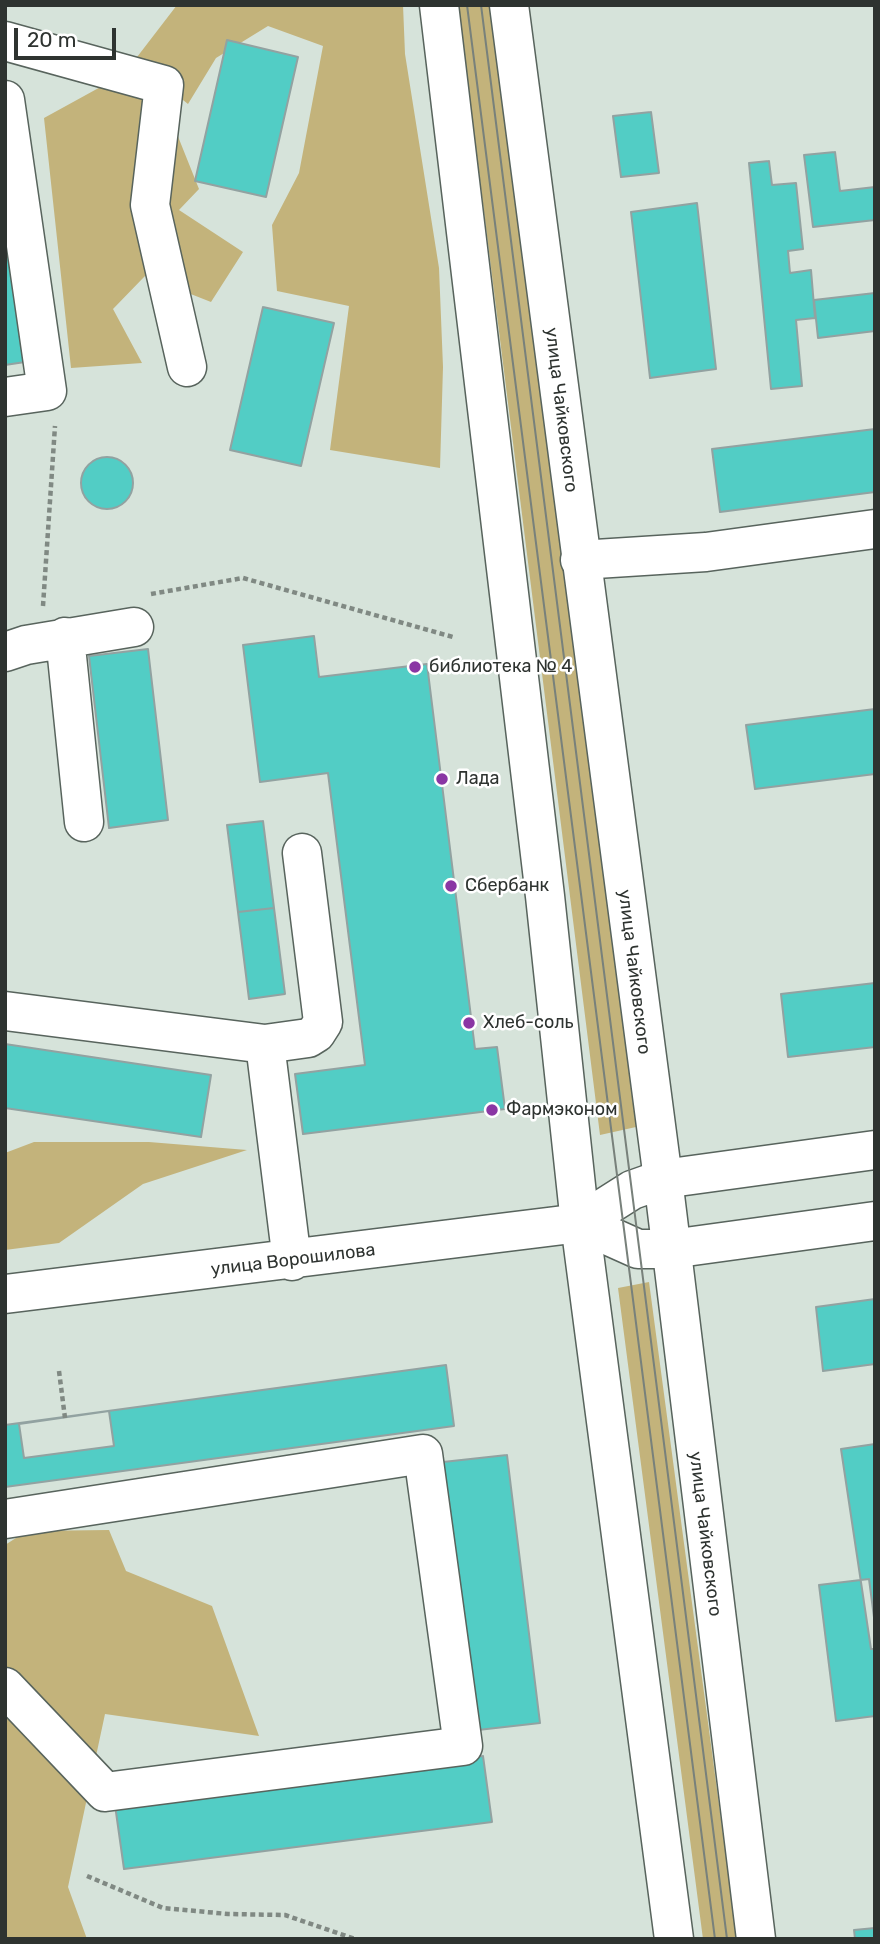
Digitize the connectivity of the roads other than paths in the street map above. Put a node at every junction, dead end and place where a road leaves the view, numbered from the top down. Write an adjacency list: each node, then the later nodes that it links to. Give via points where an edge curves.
1 (439, 5): 19 (main road)
2 (509, 5): 8 (main road, улица Чайковского)
3 (5, 41): 5 (main road, via 164,85 150,205)
4 (5, 100): 6 (main road, via 47,391)
5 (187, 367)
6 (5, 397)
7 (875, 529): 8 (main road, via 706,552)
8 (580, 560): 17 (main road, улица Чайковского)
9 (134, 626): 10 (main road)
10 (65, 637): 11 (main road); 12 (main road)
11 (15, 648)
12 (84, 822)
13 (302, 853): 15 (main road, via 323,1021 308,1038)
14 (5, 1011): 15 (main road)
15 (265, 1044): 21 (main road)
16 (875, 1150): 17 (main road, улица Ворошилова)
17 (663, 1179): 19 (main road, улица Ворошилова, via 632,1190); 20 (main road, улица Чайковского)
18 (875, 1221): 20 (main road)
19 (580, 1223): 20 (main road, via 638,1249); 21 (main road, улица Ворошилова); 25 (main road)
20 (671, 1250): 26 (main road, улица Чайковского)
21 (292, 1261): 22 (main road, улица Ворошилова)
22 (5, 1294)
23 (5, 1519): 24 (main road, via 423,1454 463,1746 105,1792)
24 (5, 1687)
25 (674, 1939)
26 (756, 1939)

